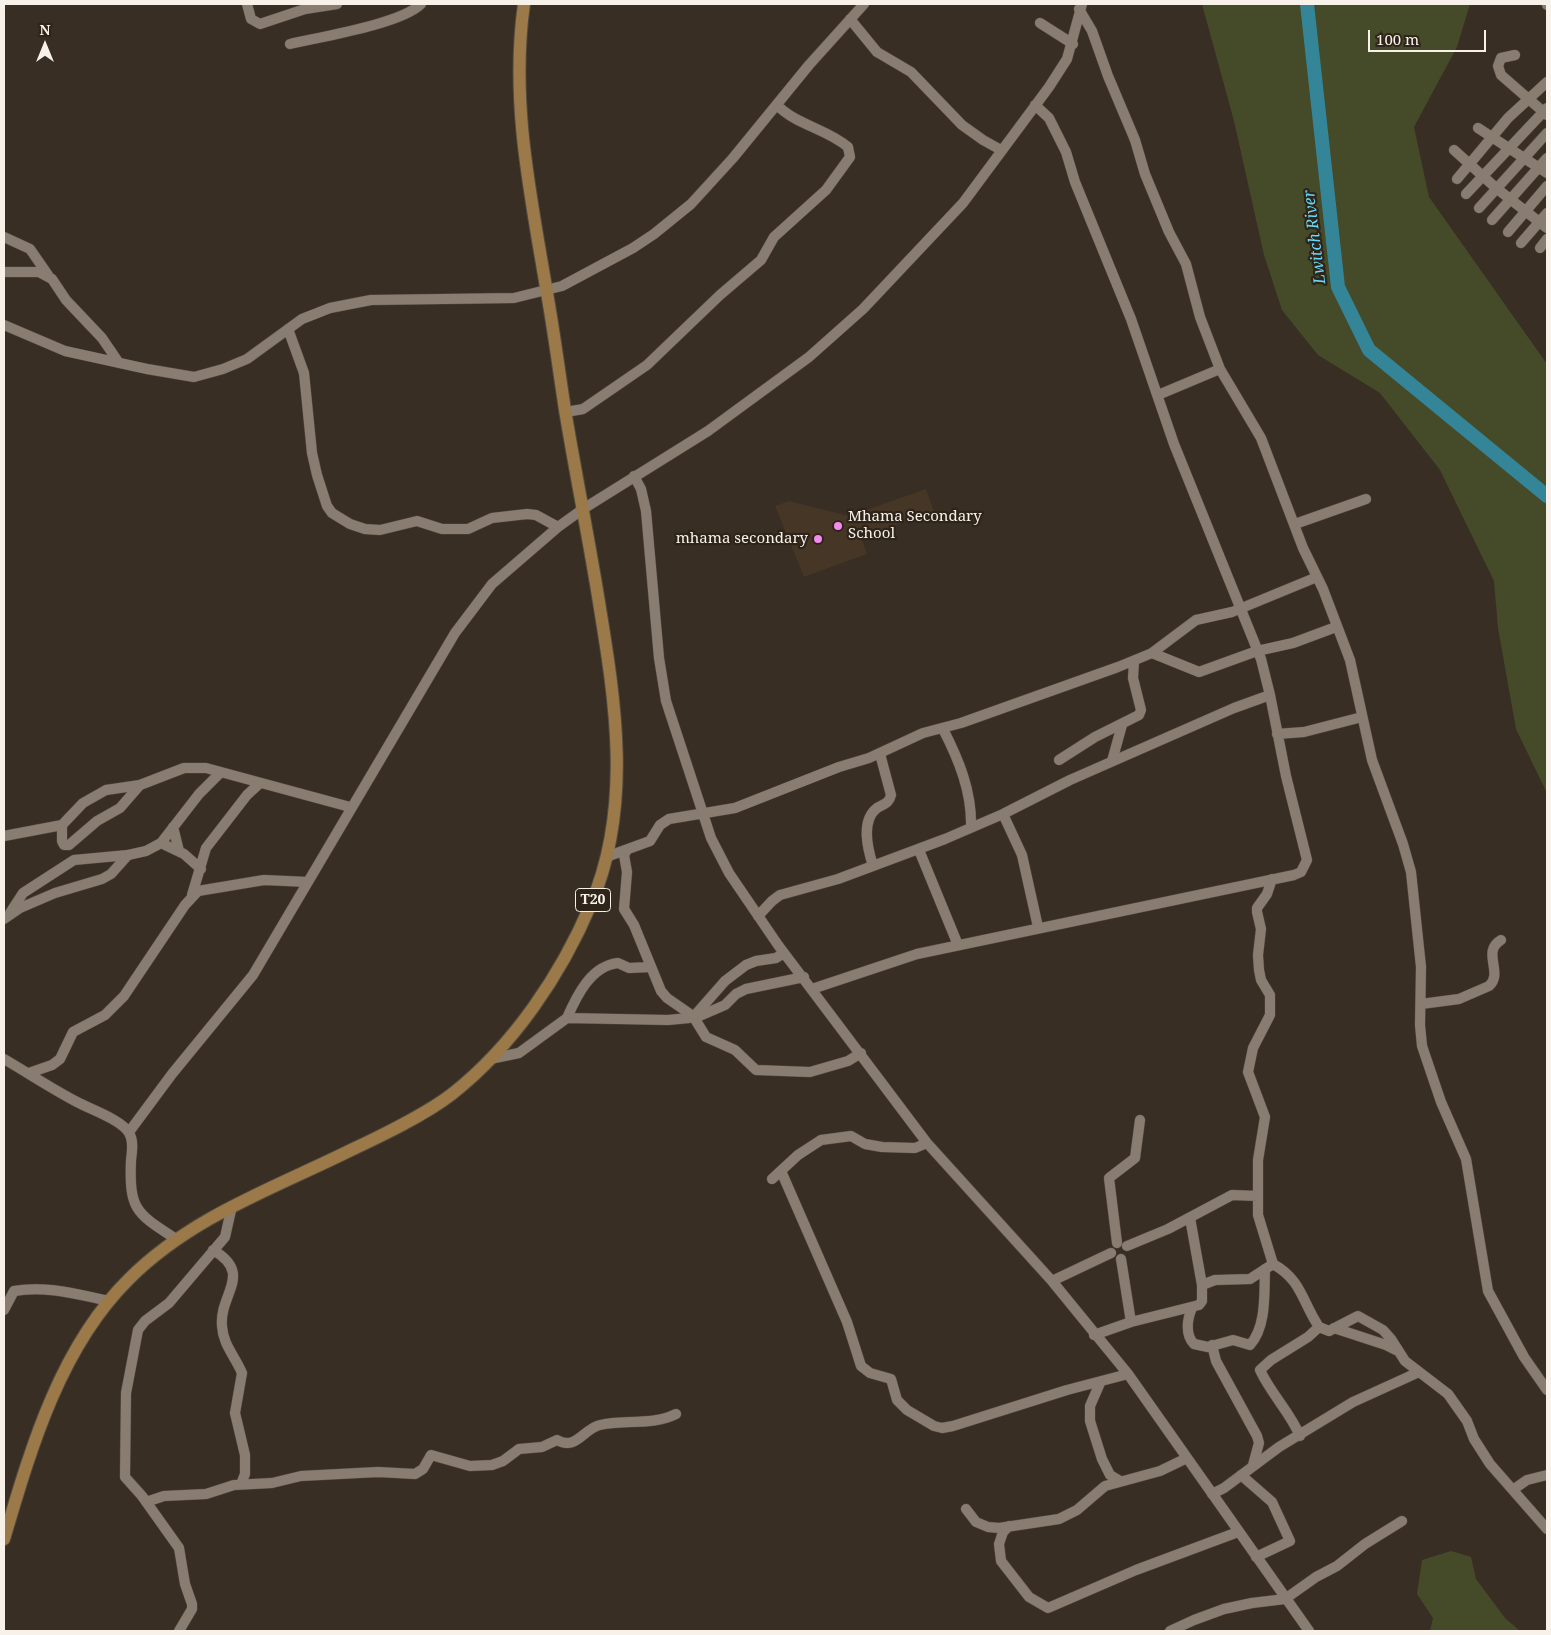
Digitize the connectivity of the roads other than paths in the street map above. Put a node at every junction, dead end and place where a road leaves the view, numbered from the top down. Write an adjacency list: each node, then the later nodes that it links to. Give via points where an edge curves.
1 (247, 4): 2 (street, via 251,19 260,24 305,9)
2 (337, 4)
3 (421, 4): 9 (street, via 382,22)
4 (524, 4): 45 (main road, T20, via 518,57 519,98 528,178)
5 (864, 4): 7 (street)
6 (1080, 7): 10 (street); 49 (street, via 1135,140 1145,174 1186,264 1203,325)
7 (850, 19): 15 (street); 21 (street, via 882,57 910,72 962,125)
8 (1040, 23): 10 (street)
9 (290, 44)
10 (1073, 44): 14 (street, via 1062,68)
11 (1515, 55): 13 (street, via 1501,58 1498,66 1501,75)
12 (1547, 82): 13 (street)
13 (1529, 98): 16 (street); 19 (street, via 1508,118)
14 (1035, 105): 21 (street); 50 (street, via 1049,118 1066,152 1078,190 1132,319)
15 (778, 106): 45 (street, via 678,216 626,252); 51 (street, via 791,118 805,122 848,147 850,157 833,183 774,237 761,260 642,370 583,410)
16 (1546, 112): 20 (street)
17 (1478, 128): 19 (street)
18 (1547, 133): 23 (street)
19 (1493, 139): 20 (street); 25 (street)
20 (1509, 148): 23 (street); 27 (street)
21 (1001, 150): 52 (street, via 948,220 830,340 708,430)
22 (1454, 150): 25 (street)
23 (1524, 157): 26 (street); 30 (street)
24 (1547, 158): 26 (street)
25 (1470, 164): 27 (street); 28 (street)
26 (1543, 170): 32 (street)
27 (1484, 175): 30 (street); 31 (street)
28 (1457, 179)
29 (1547, 186): 34 (street)
30 (1496, 188): 32 (street); 33 (street)
31 (1466, 194)
32 (1511, 198): 34 (street); 36 (street)
33 (1479, 208)
34 (1526, 211): 37 (street); 38 (street)
35 (1547, 212): 37 (street)
36 (1492, 220)
37 (1543, 226): 41 (street)
38 (1508, 232)
39 (4, 237): 44 (street, via 30,249)
40 (1547, 239): 42 (street)
41 (1521, 243)
42 (1540, 248)
43 (4, 272): 44 (street, via 32,271)
44 (48, 276): 48 (street, via 102,338)
45 (547, 291): 47 (street, via 514,298 392,299 349,303 314,313); 51 (main road, T20)
46 (4, 325): 48 (street, via 65,351)
47 (288, 329): 48 (street, via 247,359 202,376 184,377); 56 (street, via 304,373 317,475 332,512 350,524 380,530 417,521 442,529 468,529 492,518 527,514 536,515)
48 (119, 363)
49 (1220, 369): 50 (street); 55 (street, via 1262,438)
50 (1158, 395): 58 (street, via 1174,444)
51 (566, 412): 54 (main road, T20)
52 (634, 476): 54 (street); 76 (street, via 646,511 666,701)
53 (1366, 499): 55 (street)
54 (583, 509): 56 (street); 86 (main road, T20, via 608,655 618,749 615,806)
55 (1294, 524): 57 (street)
56 (558, 527): 74 (street, via 511,566 476,602)
57 (1316, 577): 58 (street); 59 (street)
58 (1240, 608): 60 (street); 61 (street, via 1196,620)
59 (1336, 627): 60 (street, via 1294,643); 64 (street, via 1356,679)
60 (1257, 651): 61 (street, via 1198,672); 63 (street)
61 (1152, 653): 62 (street)
62 (1134, 661): 65 (street, via 1141,713); 66 (street)
63 (1270, 695): 67 (street); 70 (street)
64 (1362, 717): 67 (street, via 1304,732); 101 (street, via 1379,784 1411,872 1421,967)
65 (1122, 725): 69 (street, via 1094,737); 70 (street)
66 (943, 729): 68 (street, via 923,733); 79 (street, via 966,784)
67 (1278, 734): 89 (street, via 1307,860 1301,872)
68 (880, 754): 76 (street, via 735,808); 87 (street, via 891,795 888,802 872,813 868,824 866,838)
69 (1060, 760)
70 (1112, 761): 75 (street)
71 (220, 772): 72 (street); 73 (street, via 184,768); 78 (street)
72 (260, 783): 74 (street); 88 (street, via 206,848)
73 (140, 785): 77 (street, via 94,795); 77 (street, via 120,808 97,821 69,845 64,845 62,840)
74 (350, 807): 90 (street)
75 (1003, 814): 79 (street); 94 (street, via 1022,855)
76 (703, 815): 82 (street, via 669,819 660,825 650,840); 93 (street, via 720,856)
77 (62, 825): 80 (street)
78 (173, 827): 81 (street); 84 (street)
79 (970, 828): 83 (street)
80 (4, 836)
81 (161, 843): 84 (street); 85 (street)
82 (627, 850): 86 (street); 98 (street, via 624,855 624,909)
83 (919, 850): 87 (street); 96 (street)
84 (179, 851): 88 (street)
85 (128, 855): 92 (street, via 102,879 70,887); 92 (street, via 74,860 23,893)
86 (606, 857): 106 (main road, T20, via 591,905 556,971 527,1016)
87 (873, 866): 93 (street, via 838,880 780,895)
88 (201, 869): 91 (street)
89 (1272, 879): 94 (street); 113 (street, via 1268,894 1257,908 1261,929 1259,970 1270,995 1270,1015 1248,1065 1249,1077 1265,1117 1259,1147)
90 (308, 882): 91 (street, via 264,880 201,889); 109 (street, via 251,977)
91 (191, 896): 107 (street, via 124,996 105,1015 73,1032 60,1059)
92 (7, 916)
93 (758, 916): 97 (street)
94 (1038, 927): 96 (street)
95 (1501, 940): 101 (street, via 1496,942 1491,952 1493,983 1459,999)
96 (958, 945): 100 (street, via 887,962)
97 (784, 953): 99 (street); 102 (street, via 746,965 725,981)
98 (651, 967): 102 (street, via 663,994); 103 (street, via 629,968 618,963 600,969 583,987)
99 (804, 977): 100 (street); 102 (street, via 746,988 725,1005)
100 (812, 988): 104 (street)
101 (1421, 1004): 136 (street, via 1422,1046 1466,1160 1488,1291 1524,1357)
102 (694, 1017): 103 (street, via 682,1020); 104 (street, via 706,1037 735,1050 756,1070 810,1072 848,1061)
103 (567, 1018): 106 (street, via 519,1052)
104 (861, 1053): 110 (street)
105 (4, 1059): 107 (street)
106 (490, 1059): 114 (main road, T20, via 450,1096 348,1152)
107 (29, 1073): 109 (street, via 76,1102 106,1115)
108 (1140, 1120): 117 (street, via 1135,1158 1109,1178)
109 (129, 1132): 116 (street, via 134,1206 148,1221)
110 (927, 1143): 111 (street, via 915,1148 882,1148 851,1136 832,1137 810,1146); 122 (street)
111 (781, 1171): 112 (street); 135 (street, via 847,1322 861,1366 870,1373 891,1379 897,1400 907,1410 942,1428)
112 (772, 1179)
113 (1258, 1196): 115 (street, via 1232,1195); 121 (street, via 1260,1228)
114 (232, 1206): 116 (main road, T20); 118 (street, via 227,1231)
115 (1190, 1218): 117 (street); 123 (street)
116 (176, 1239): 124 (main road, T20, via 127,1281)
117 (1122, 1244): 119 (street, via 1112,1245); 120 (street, via 1128,1254)
118 (213, 1250): 144 (street, via 225,1257 234,1276 222,1327 227,1348 242,1372 235,1413 245,1455 245,1474); 147 (street, via 170,1302 140,1325 134,1340 126,1393 124,1467 128,1482)
119 (1111, 1253): 120 (street); 122 (street)
120 (1121, 1259): 127 (street)
121 (1269, 1267): 123 (street, via 1250,1279 1215,1280); 128 (street, via 1294,1280); 131 (street, via 1262,1316 1253,1343 1246,1345 1233,1340)
122 (1052, 1281): 130 (street)
123 (1202, 1285): 125 (street, via 1202,1302)
124 (110, 1301): 126 (street, via 43,1288 24,1289 14,1291); 153 (main road, T20, via 90,1325 50,1404)
125 (1192, 1308): 127 (street); 131 (street, via 1188,1321 1191,1341 1198,1346)
126 (4, 1310)
127 (1131, 1322): 130 (street)
128 (1319, 1327): 129 (street, via 1326,1331); 138 (street, via 1260,1370)
129 (1334, 1328): 132 (street); 132 (street, via 1360,1317 1383,1330)
130 (1094, 1335): 134 (street)
131 (1212, 1345): 140 (street, via 1216,1361 1257,1436 1259,1444)
132 (1399, 1352): 133 (street)
133 (1419, 1372): 138 (street, via 1364,1395); 145 (street, via 1448,1394 1485,1457)
134 (1128, 1374): 135 (street); 139 (street)
135 (1100, 1383): 143 (street, via 1090,1406 1090,1421 1110,1475)
136 (1547, 1390)
137 (676, 1414): 144 (street, via 662,1420 600,1425 586,1430 577,1441 566,1444 557,1440 542,1447 524,1448 492,1465 463,1464 435,1454 423,1469 414,1474 378,1472 301,1476 272,1483)
138 (1300, 1436): 140 (street)
139 (1187, 1458): 143 (street, via 1160,1471); 146 (street)
140 (1253, 1465): 142 (street)
141 (1547, 1474): 145 (street)
142 (1241, 1475): 146 (street); 154 (street, via 1272,1502 1290,1541)
143 (1120, 1481): 150 (street, via 1097,1490 1067,1516)
144 (241, 1484): 147 (street, via 206,1494 164,1496)
145 (1514, 1489): 151 (street)
146 (1212, 1494): 152 (street)
147 (146, 1502): 156 (street, via 174,1539 183,1560 192,1610)
148 (966, 1509): 150 (street, via 981,1525)
149 (1402, 1520): 155 (street)
150 (1009, 1526): 152 (street, via 999,1544 1001,1561 1029,1597 1048,1608 1128,1573)
151 (1547, 1529)
152 (1238, 1532): 154 (street)
153 (4, 1538)
154 (1256, 1557): 155 (street)
155 (1285, 1599): 157 (street, via 1224,1609); 158 (street)
156 (179, 1631)
157 (1170, 1631)
158 (1309, 1631)

